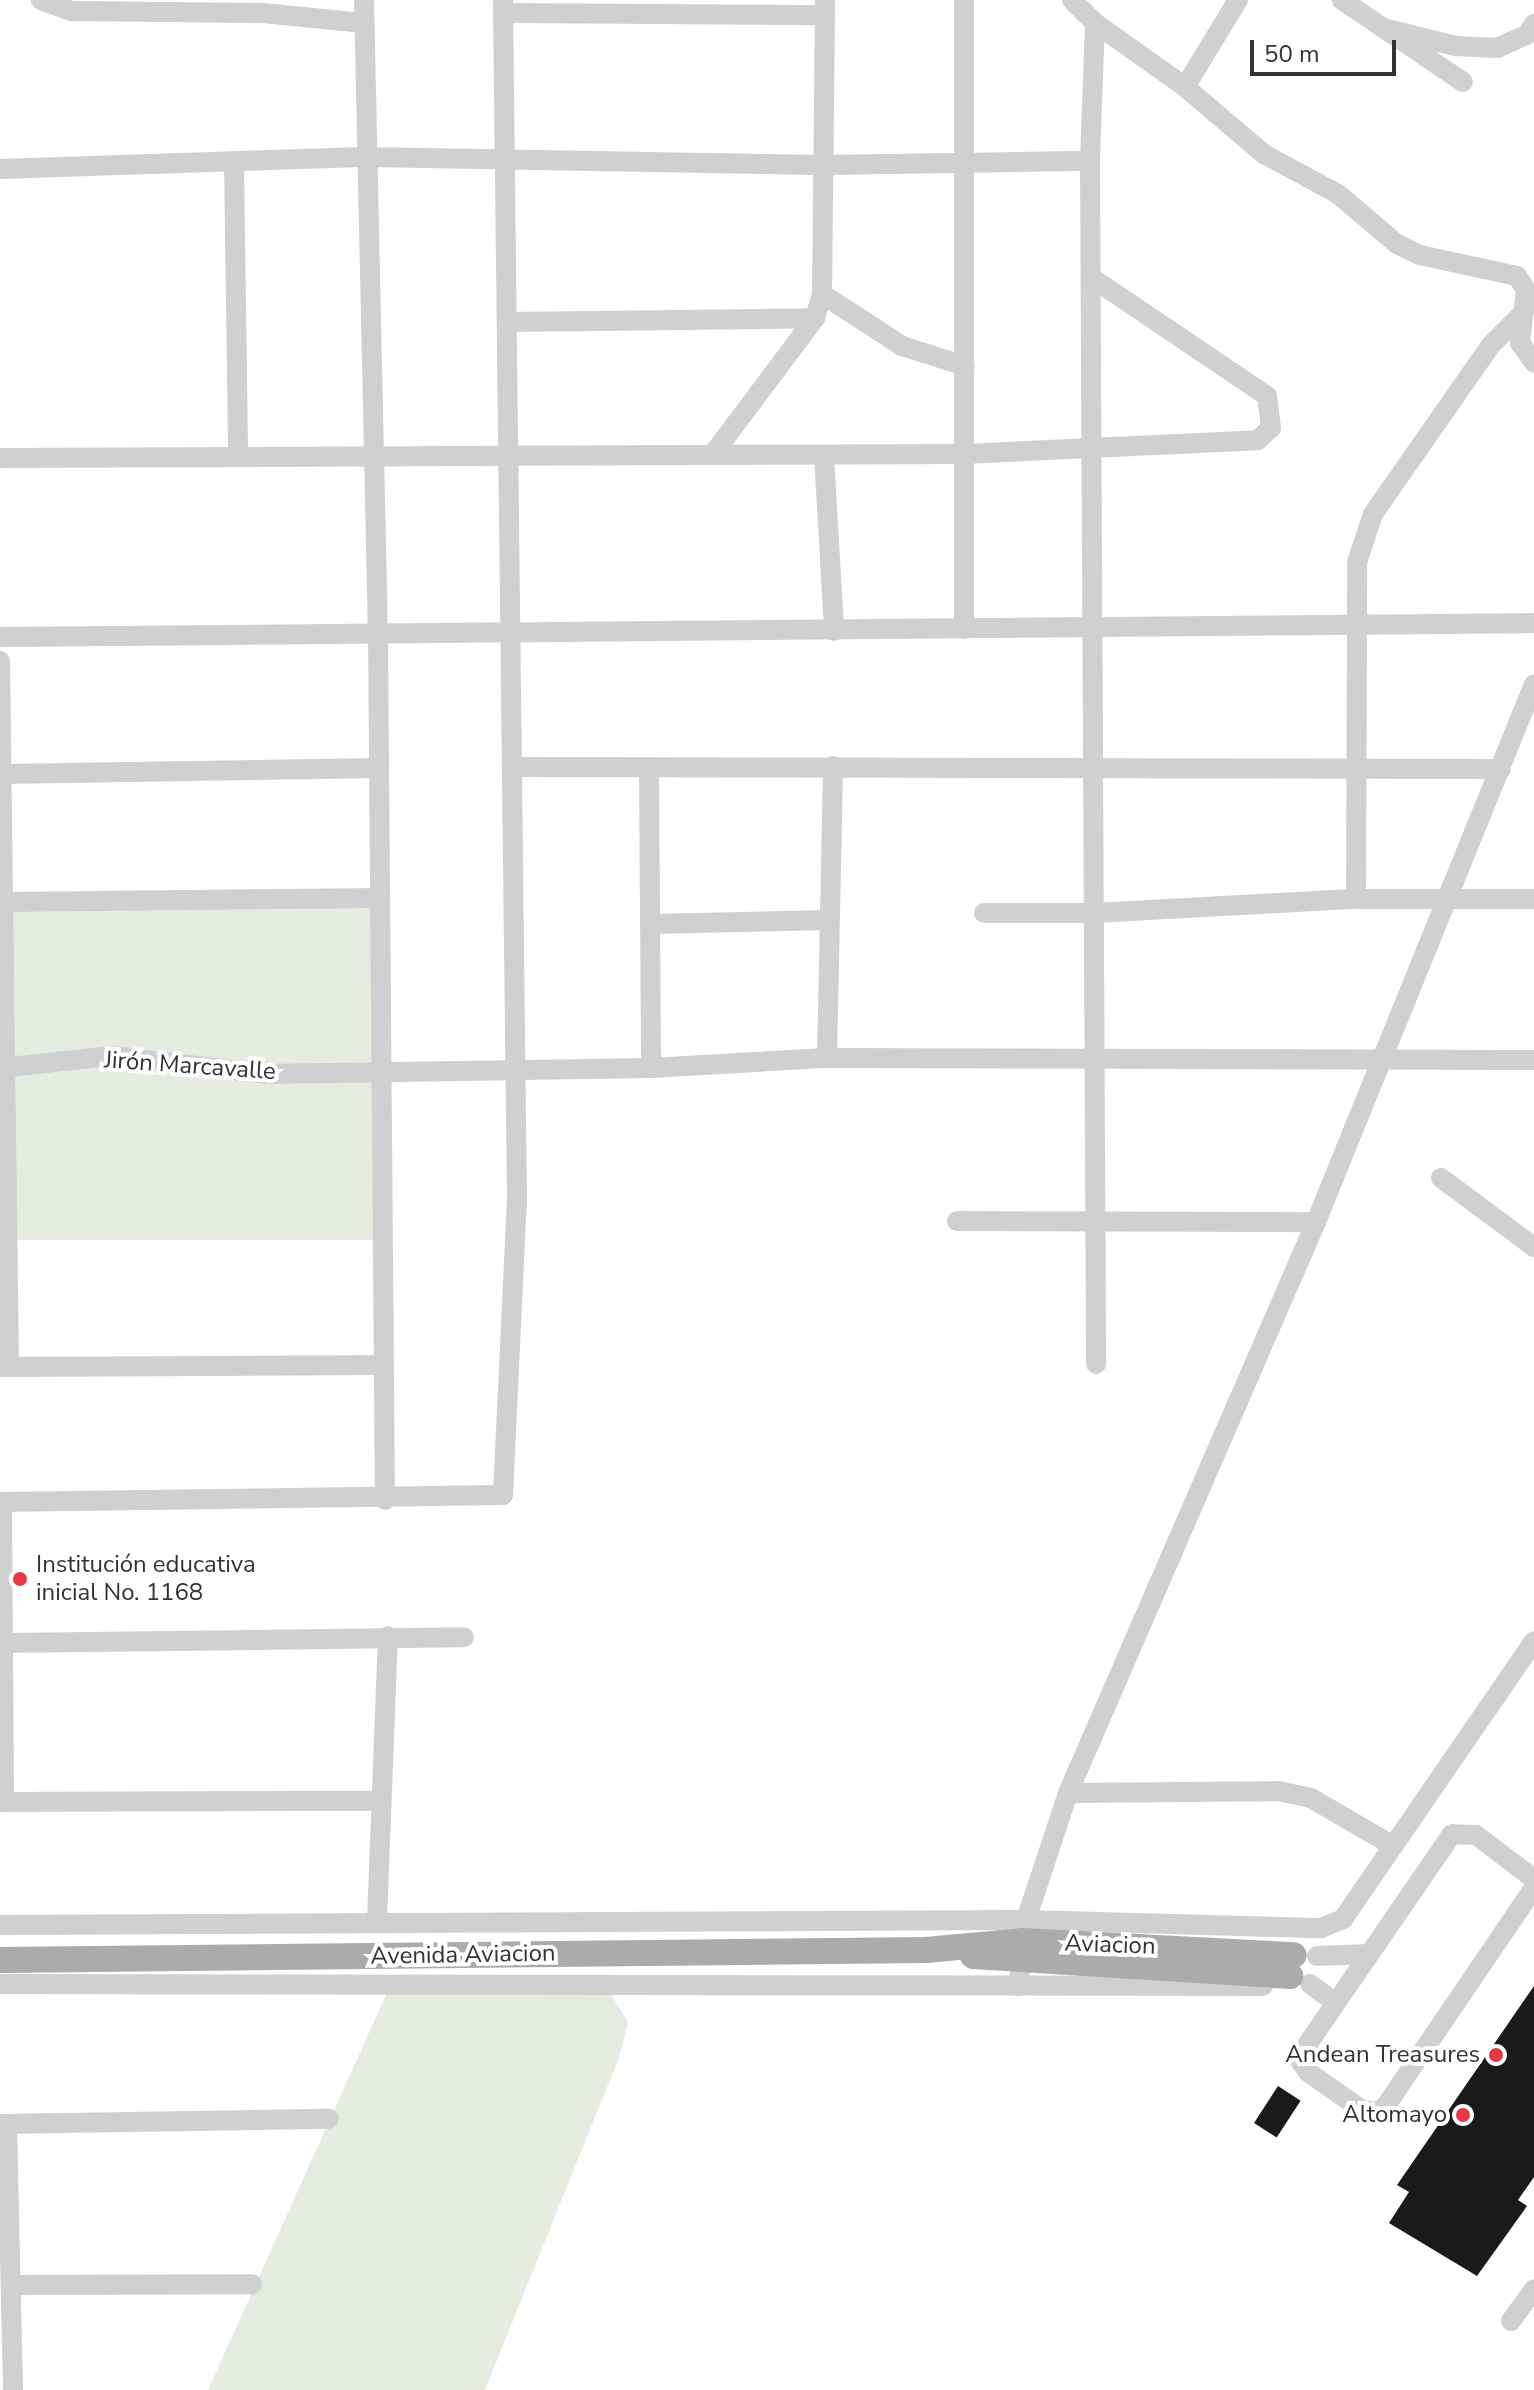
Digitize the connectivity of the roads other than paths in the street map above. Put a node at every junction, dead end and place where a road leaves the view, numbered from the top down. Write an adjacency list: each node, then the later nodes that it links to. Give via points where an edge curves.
1 (41, 0): 9 (street, via 72,11 263,13)
2 (364, 0): 9 (street)
3 (964, 0): 16 (street)
4 (1072, 0): 10 (street)
5 (1238, 0): 14 (street)
6 (1342, 0): 12 (street)
7 (504, 6): 8 (street); 19 (street)
8 (825, 7): 20 (street)
9 (364, 23): 15 (street)
10 (1095, 23): 14 (street); 18 (street)
11 (1534, 24): 12 (street, via 1528,34 1497,48 1456,46)
12 (1383, 28): 13 (street)
13 (1463, 82)
14 (1185, 87): 24 (street, via 1264,154 1338,194 1397,244 1420,255 1517,276 1526,290)
15 (364, 157): 17 (street); 19 (street); 32 (street)
16 (963, 159): 18 (street); 20 (street); 28 (street)
17 (234, 161): 21 (street); 34 (street)
18 (1090, 161): 22 (street)
19 (505, 162): 20 (street); 26 (street)
20 (824, 165): 23 (street)
21 (0, 169)
22 (1092, 278): 29 (street); 29 (street, via 1267,396 1273,415 1271,428 1258,440)
23 (822, 294): 25 (street); 28 (street, via 902,346)
24 (1524, 312): 27 (street, via 1520,343); 37 (street, via 1490,346 1373,514 1357,562)
25 (815, 318): 26 (street); 30 (street)
26 (509, 322): 35 (street)
27 (1534, 362)
28 (965, 366): 31 (street)
29 (1093, 450): 31 (street); 39 (street)
30 (713, 454): 33 (street); 35 (street)
31 (965, 454): 33 (street); 40 (street)
32 (371, 455): 34 (street); 35 (street); 43 (street)
33 (824, 455): 41 (street)
34 (238, 456): 36 (street)
35 (509, 456): 42 (street)
36 (0, 458)
37 (1353, 623): 38 (street); 39 (street); 52 (street)
38 (1534, 623)
39 (1093, 628): 40 (street); 49 (street)
40 (964, 629): 41 (street)
41 (834, 631): 42 (street)
42 (511, 634): 43 (street); 48 (street)
43 (378, 635): 44 (street); 50 (street)
44 (0, 637)
45 (0, 661): 54 (street)
46 (1534, 684): 53 (street)
47 (833, 766): 49 (street); 51 (street); 62 (street)
48 (513, 767): 51 (street); 71 (street)
49 (1094, 767): 52 (street); 61 (street)
50 (379, 768): 54 (street); 55 (street)
51 (649, 768): 63 (street)
52 (1355, 768): 53 (street); 56 (street)
53 (1501, 769): 57 (street)
54 (2, 774): 59 (street)
55 (380, 898): 59 (street); 69 (street)
56 (1356, 899): 57 (street); 61 (street)
57 (1449, 899): 58 (street); 67 (street)
58 (1534, 899)
59 (3, 902): 68 (street)
60 (984, 913): 61 (street)
61 (1094, 913): 66 (street)
62 (829, 920): 63 (street); 64 (street)
63 (650, 924): 70 (street)
64 (827, 1058): 66 (street, Jirón Marcavalle); 70 (street, Jirón Marcavalle)
65 (1534, 1060): 67 (street, Jirón Marcavalle)
66 (1095, 1062): 67 (street, Jirón Marcavalle); 74 (street)
67 (1380, 1063): 75 (street)
68 (3, 1068): 69 (street, Jirón Marcavalle, via 111,1056 266,1074); 79 (street)
69 (381, 1068): 71 (street, Jirón Marcavalle); 78 (street)
70 (651, 1068): 71 (street, Jirón Marcavalle)
71 (517, 1070): 80 (street, via 517,1203 503,1495)
72 (1441, 1178): 76 (street)
73 (957, 1221): 74 (street)
74 (1097, 1222): 75 (street); 77 (street)
75 (1316, 1222): 86 (street)
76 (1534, 1247)
77 (1096, 1364)
78 (383, 1365): 79 (street); 80 (street)
79 (5, 1367)
80 (385, 1500): 81 (street)
81 (1, 1502): 85 (street)
82 (388, 1636): 83 (street); 85 (street); 87 (street)
83 (464, 1637)
84 (1534, 1641): 89 (street)
85 (3, 1643): 88 (street)
86 (1068, 1793): 89 (street, via 1278,1791 1311,1798); 95 (street)
87 (381, 1801): 88 (street); 92 (street)
88 (2, 1802)
89 (1393, 1846): 95 (street, via 1343,1919 1321,1928)
90 (1534, 1879): 96 (street, via 1476,1835 1452,1834)
91 (1534, 1888): 100 (street, via 1385,2107 1376,2112 1362,2110 1301,2062)
92 (377, 1921): 93 (street); 95 (street)
93 (0, 1925)
94 (926, 1950): 95 (main road, Aviacion); 97 (main road, Avenida Aviacion)
95 (1022, 1952): 98 (main road, Aviacion); 98 (street, via 1272,1986); 99 (street)
96 (1369, 1954): 98 (street, Aviacion); 100 (street)
97 (0, 1960)
98 (1294, 1966): 100 (street)
99 (0, 1984)
100 (1335, 2002)
101 (329, 2119): 102 (street)
102 (4, 2124): 104 (street)
103 (252, 2284): 104 (street)
104 (12, 2285): 107 (street)
105 (1534, 2289): 106 (street)
106 (1511, 2321)
107 (13, 2390)

